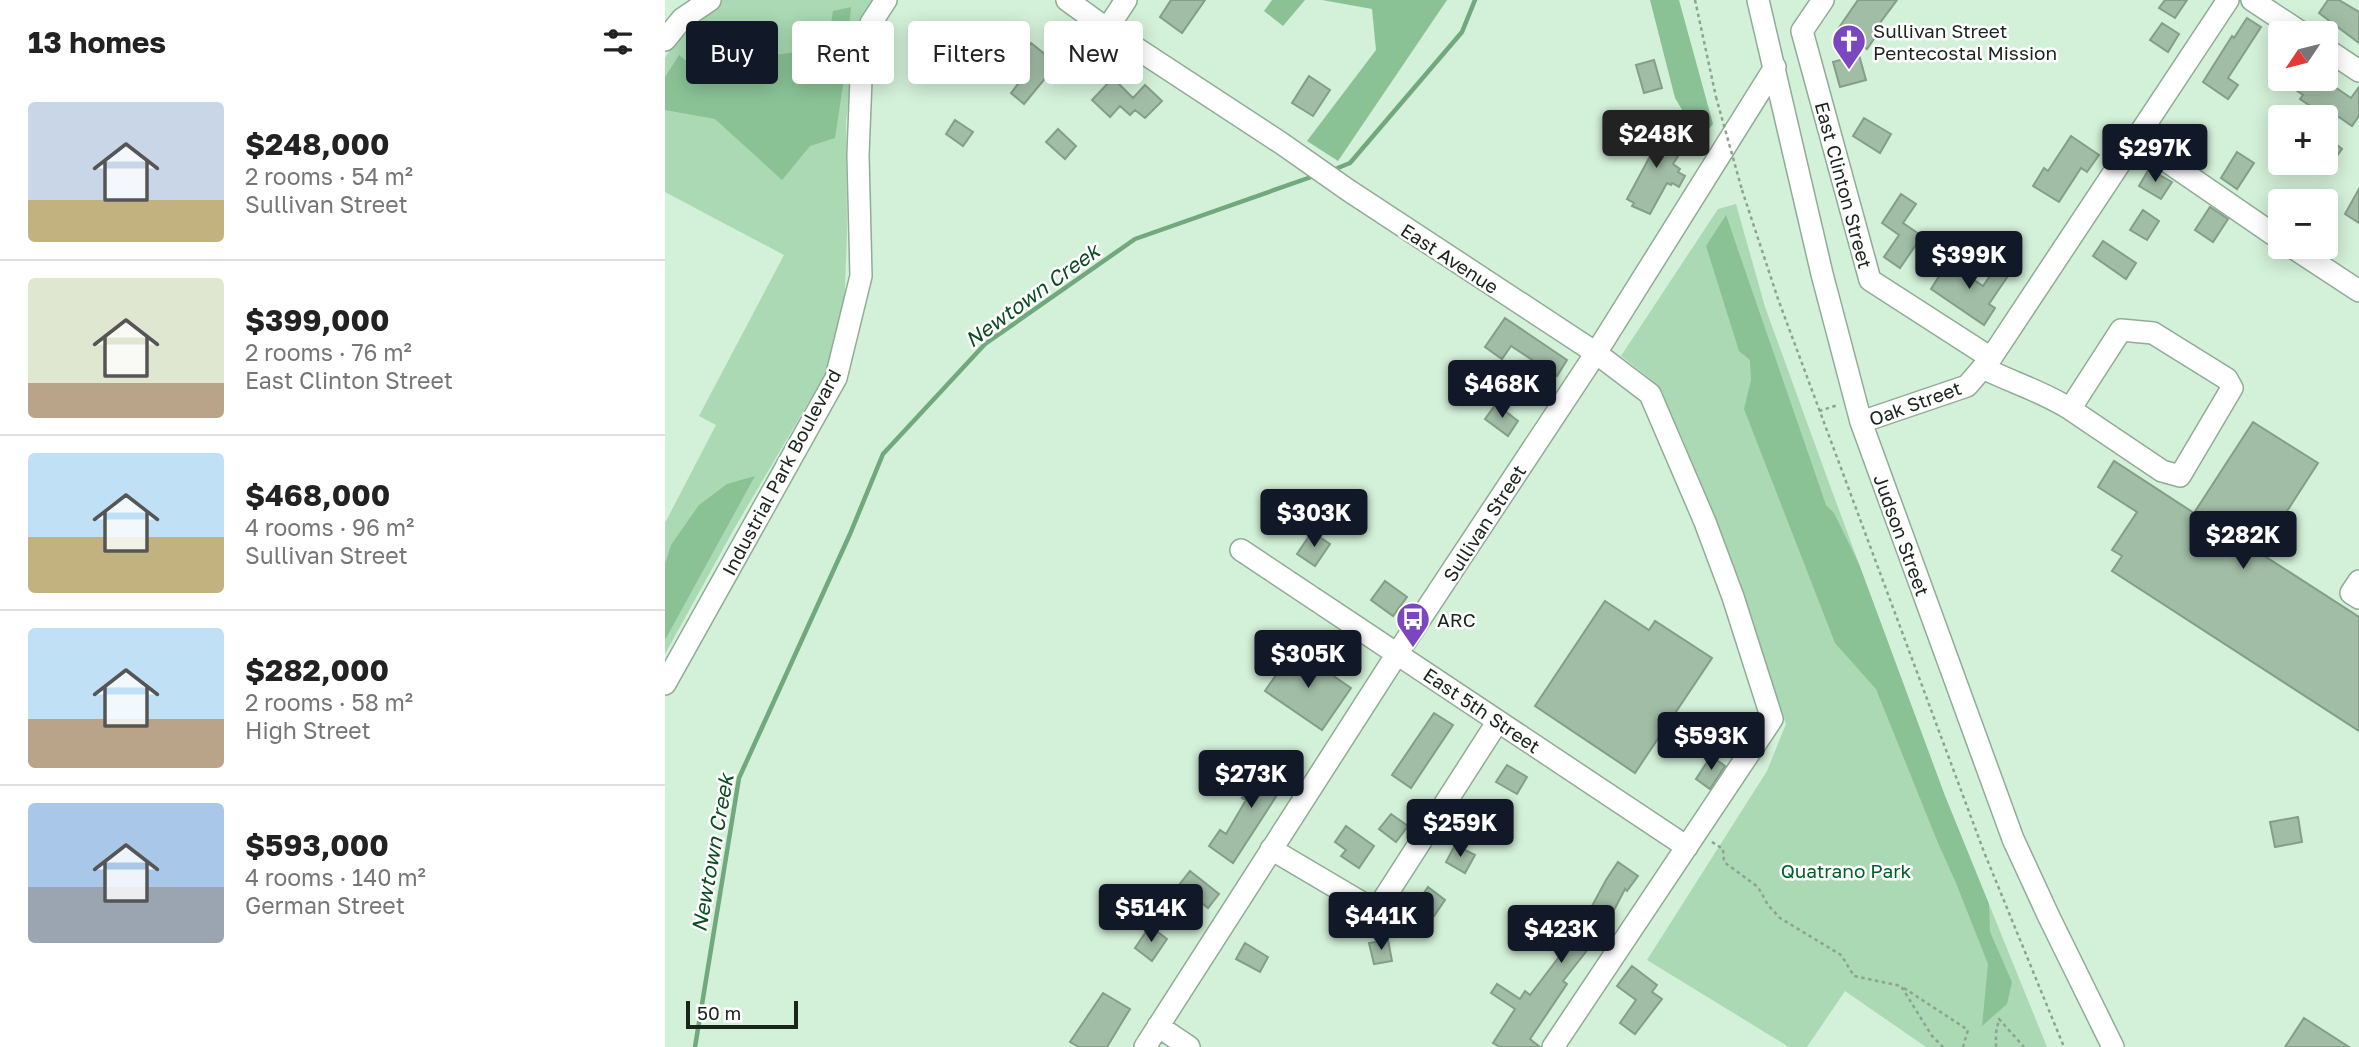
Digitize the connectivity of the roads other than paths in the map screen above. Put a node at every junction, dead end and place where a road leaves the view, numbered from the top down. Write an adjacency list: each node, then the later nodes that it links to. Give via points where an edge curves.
1 (710, 0): 12 (street, via 682,19)
2 (886, 0): 27 (street, Industrial Park Boulevard, via 871,23 861,79 861,276 836,377)
3 (1067, 0): 9 (street, East Avenue)
4 (1126, 0): 10 (street)
5 (1758, 0): 15 (street, Judson Street)
6 (1823, 0): 22 (street, East Clinton Street, via 1802,31 1870,279)
7 (2228, 0): 17 (street, Oak Street)
8 (2252, 0): 11 (street)
9 (1096, 21)
10 (1112, 21)
11 (2284, 21)
12 (665, 40)
13 (1143, 53): 21 (street, East Avenue)
14 (2338, 57): 16 (street)
15 (1775, 67): 21 (street, Sullivan Street); 24 (street, Judson Street)
16 (2359, 71)
17 (2136, 140): 18 (street); 22 (street, Oak Street)
18 (2268, 231)
19 (2310, 259): 20 (street)
20 (2359, 291)
21 (1596, 353): 26 (street, Sullivan Street); 29 (street, East Avenue, via 1650,394 1705,522 1772,719)
22 (1987, 363): 23 (street, East Clinton Street, via 2014,383); 24 (street, Oak Street, via 1967,386)
23 (2070, 409): 23 (street, East Clinton Street, via 2162,471 2180,476 2232,388 2227,379 2153,333 2121,331)
24 (1861, 422): 35 (street, Judson Street, via 2013,839)
25 (1241, 550): 26 (street, East 5th Street)
26 (1397, 654): 28 (street, East 5th Street); 30 (street, Sullivan Street)
27 (665, 684)
28 (1498, 721): 29 (street, East 5th Street); 30 (street, via 1376,911)
29 (1687, 847): 34 (street)
30 (1271, 849): 31 (street, Sullivan Street)
31 (1158, 1026): 32 (street, Sullivan Street); 33 (street)
32 (1145, 1047)
33 (1189, 1047)
34 (1553, 1047)
35 (2113, 1047)

